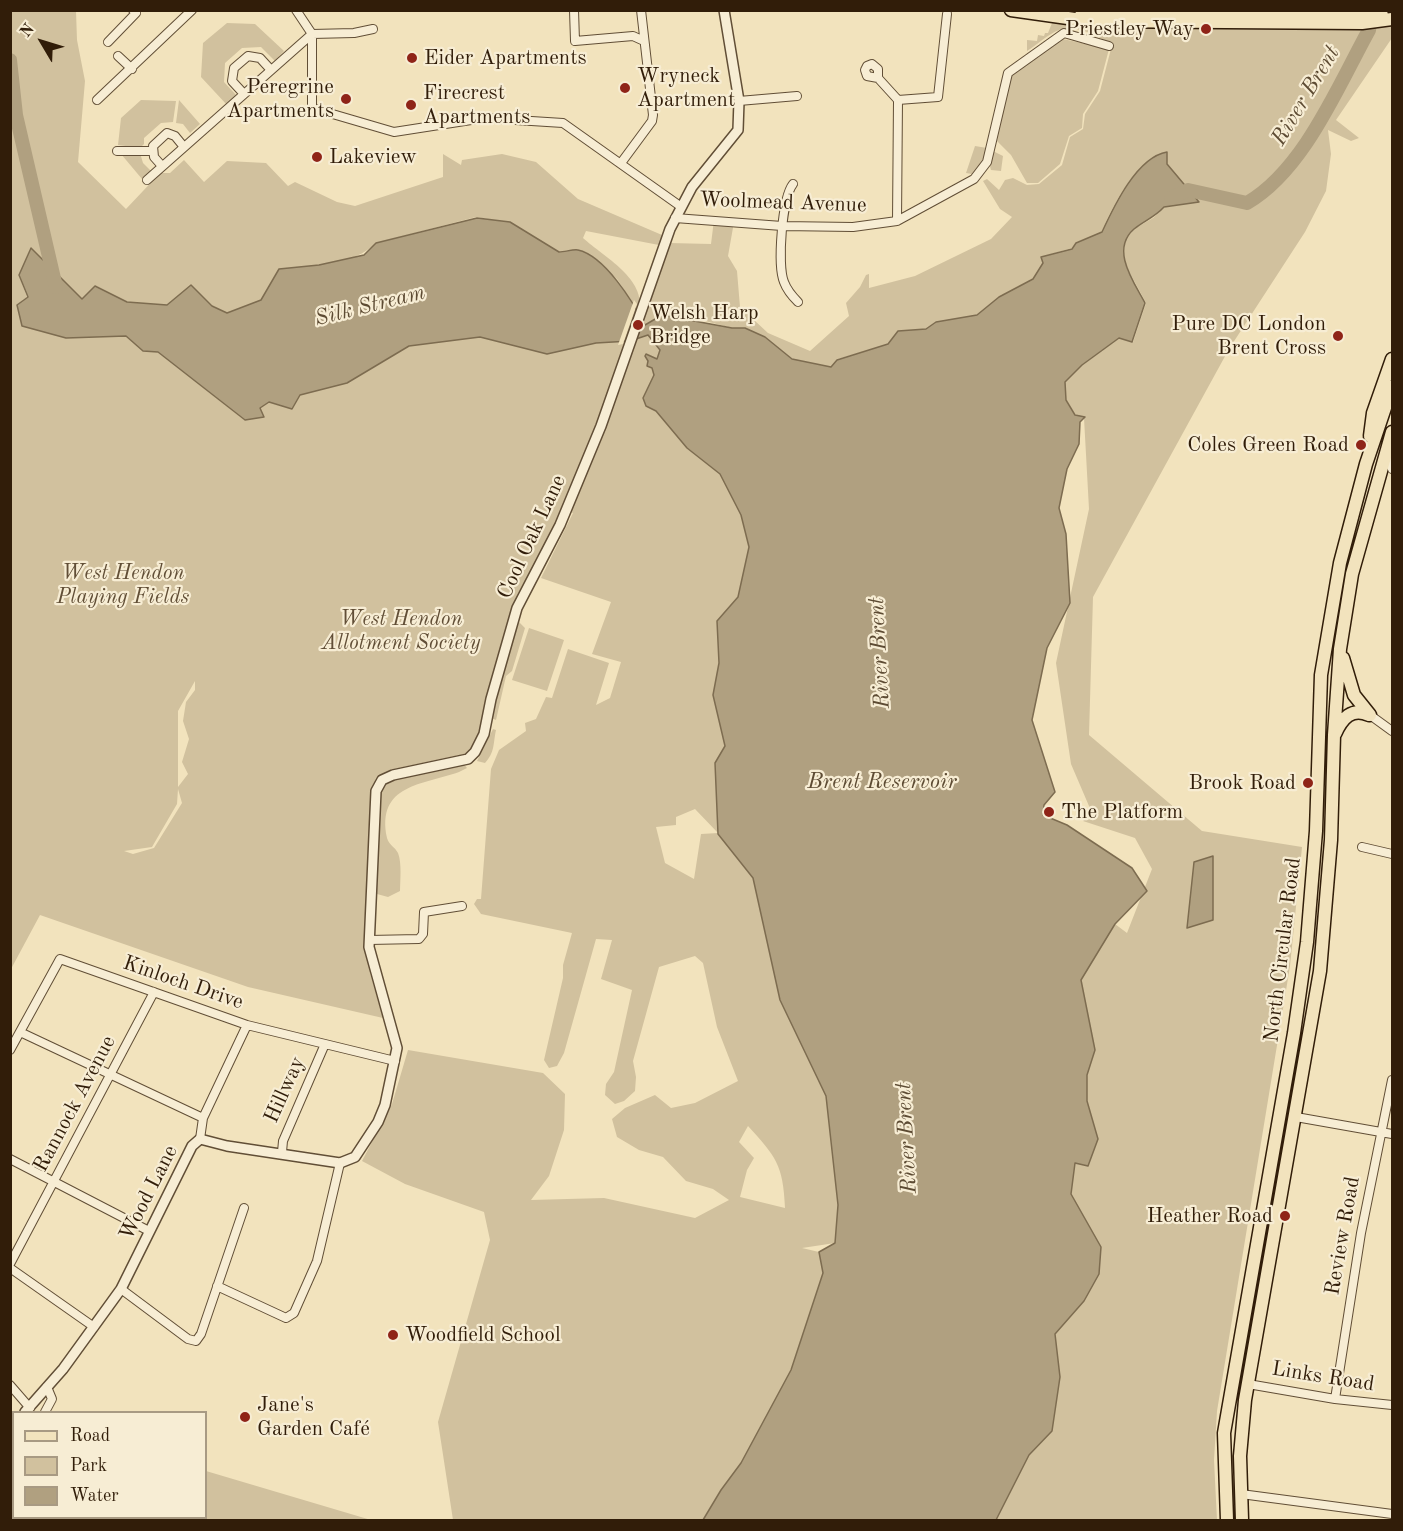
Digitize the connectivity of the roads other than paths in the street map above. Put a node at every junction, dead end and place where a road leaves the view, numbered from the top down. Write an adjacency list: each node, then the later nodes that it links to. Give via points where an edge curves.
1 (192, 10): 18 (street)
2 (296, 10): 13 (street)
3 (574, 10): 14 (street, via 575,41 633,36)
4 (641, 10): 14 (street)
5 (724, 10): 25 (street, Cool Oak Lane)
6 (1011, 10): 10 (main road, via 1089,21)
7 (1082, 10): 10 (main road)
8 (136, 11): 15 (street)
9 (947, 14): 24 (street, via 938,97)
10 (1363, 19): 11 (main road)
11 (1388, 19)
12 (373, 29): 13 (street)
13 (312, 34): 19 (street); 29 (street, via 312,108 394,132 484,118 563,123)
14 (644, 41): 29 (street, via 652,121)
15 (108, 42)
16 (1108, 46): 35 (street, Woolmead Avenue, via 1064,33 1008,73 987,162 974,179)
17 (118, 56): 18 (street)
18 (132, 69): 23 (street)
19 (271, 70): 21 (street); 21 (street, via 260,58 248,56 234,68 232,81)
20 (878, 78): 24 (street)
21 (244, 94): 26 (street)
22 (796, 96): 25 (street)
23 (97, 100)
24 (898, 100): 35 (street)
25 (739, 101): 33 (street, Cool Oak Lane, via 740,122 735,136)
26 (184, 147): 28 (street, via 175,136 166,133); 30 (street)
27 (117, 151): 28 (street)
28 (153, 151): 30 (street)
29 (621, 163): 33 (street)
30 (162, 166): 31 (street)
31 (147, 180)
32 (793, 184): 36 (street, via 787,192)
33 (680, 206): 34 (street, Cool Oak Lane)
34 (675, 218): 36 (street, Woolmead Avenue); 51 (street, Cool Oak Lane, via 560,525 517,608 484,734 475,752 468,759 393,775 378,785)
35 (897, 221): 36 (street, Woolmead Avenue, via 853,227)
36 (782, 226): 37 (street, via 783,280)
37 (798, 302)
38 (1392, 359): 42 (main road, via 1373,413)
39 (1392, 387): 42 (main road, North Circular Road)
40 (1392, 432): 43 (main road, North Circular Road)
41 (1392, 460): 43 (main road)
42 (1366, 464): 84 (main road, North Circular Road, via 1340,563 1321,675 1316,831 1307,942 1224,1433)
43 (1374, 494): 44 (main road, North Circular Road, via 1352,574)
44 (1340, 649): 45 (main road, via 1354,696); 47 (main road, North Circular Road)
45 (1370, 715): 46 (street); 47 (main road, via 1362,711 1351,714 1342,720)
46 (1392, 731)
47 (1334, 735): 60 (main road, North Circular Road, via 1324,929)
48 (1362, 847): 49 (street)
49 (1392, 854)
50 (462, 906): 51 (street, via 424,912 423,934 419,939)
51 (369, 940): 57 (street, Cool Oak Lane, via 397,1048)
52 (154, 992): 53 (street, Kinloch Drive); 54 (street, Kinloch Drive, via 60,959); 58 (street, Rannock Avenue)
53 (247, 1025): 55 (street, Kinloch Drive); 61 (street)
54 (20, 1032): 56 (street, Kinloch Drive); 58 (street)
55 (325, 1044): 57 (street, Kinloch Drive); 65 (street, Hillway, via 283,1141)
56 (10, 1050)
57 (395, 1062): 67 (street, Cool Oak Lane, via 385,1105 359,1152)
58 (111, 1075): 61 (street); 68 (street, Rannock Avenue)
59 (1392, 1080): 62 (street, Review Road)
60 (1296, 1117): 62 (street); 75 (main road, North Circular Road)
61 (203, 1118): 64 (street)
62 (1380, 1132): 63 (street); 78 (street, Review Road)
63 (1392, 1134)
64 (200, 1139): 65 (street, Wood Lane); 70 (street, Wood Lane, via 192,1146)
65 (282, 1152): 67 (street, Wood Lane)
66 (10, 1159): 68 (street)
67 (340, 1163): 72 (street, via 317,1261 294,1313 286,1318)
68 (54, 1182): 70 (street); 71 (street, Rannock Avenue)
69 (244, 1208): 72 (street)
70 (149, 1231): 73 (street, Wood Lane)
71 (10, 1266): 74 (street)
72 (217, 1286): 73 (street, via 196,1341)
73 (121, 1289): 74 (street, Wood Lane)
74 (94, 1327): 77 (street, Wood Lane)
75 (1248, 1383): 78 (street, Links Road); 82 (main road, North Circular Road, via 1242,1427)
76 (10, 1385): 80 (street)
77 (47, 1387): 80 (street, Wood Lane); 81 (street, via 52,1399)
78 (1335, 1399): 79 (street, Links Road)
79 (1392, 1405)
80 (28, 1410)
81 (46, 1411)
82 (1241, 1494): 83 (street); 85 (main road, North Circular Road)
83 (1392, 1514)
84 (1227, 1521)
85 (1242, 1521)

